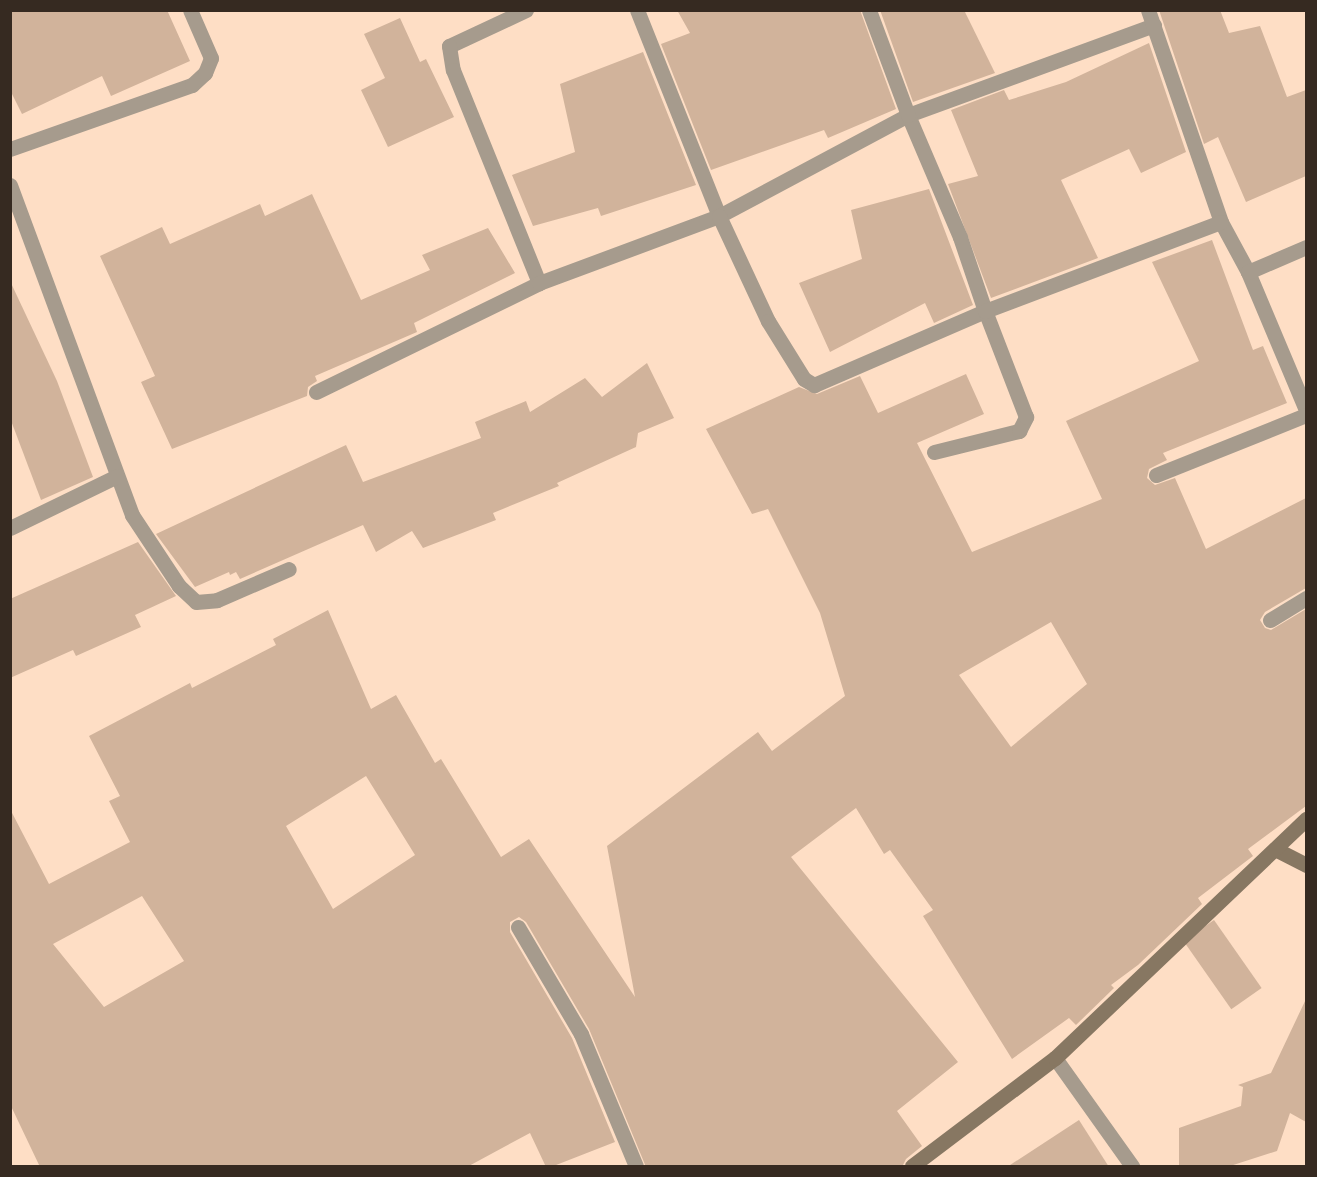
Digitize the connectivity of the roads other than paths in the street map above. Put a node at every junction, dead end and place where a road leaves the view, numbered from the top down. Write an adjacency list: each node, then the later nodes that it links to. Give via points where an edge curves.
1 (190, 10): 7 (street, via 211,58 205,73 192,85)
2 (526, 10): 13 (street, via 449,46 453,70)
3 (637, 10): 9 (street)
4 (869, 10): 6 (street)
5 (1151, 18): 6 (street); 10 (street)
6 (908, 115): 9 (street); 14 (street, via 960,237)
7 (10, 149)
8 (10, 185): 20 (street)
9 (719, 216): 13 (street); 14 (street, via 768,321 804,379 814,385)
10 (1221, 222): 12 (street); 14 (street)
11 (1306, 247): 12 (street)
12 (1248, 272): 16 (street)
13 (539, 283): 15 (street)
14 (985, 311): 18 (street, via 1026,417 1018,431)
15 (316, 392)
16 (1306, 410)
17 (1306, 415): 19 (street)
18 (934, 452)
19 (1156, 475)
20 (117, 476): 21 (street); 22 (street, via 132,515 179,586 196,602 217,600)
21 (10, 528)
22 (289, 569)
23 (1306, 598): 24 (street)
24 (1270, 620)
25 (1306, 819): 26 (street)
26 (1277, 850): 27 (street); 29 (street)
27 (1306, 865)
28 (518, 927): 30 (street, via 580,1034)
29 (1055, 1058): 31 (street); 32 (street)
30 (636, 1167)
31 (912, 1167)
32 (1132, 1167)

